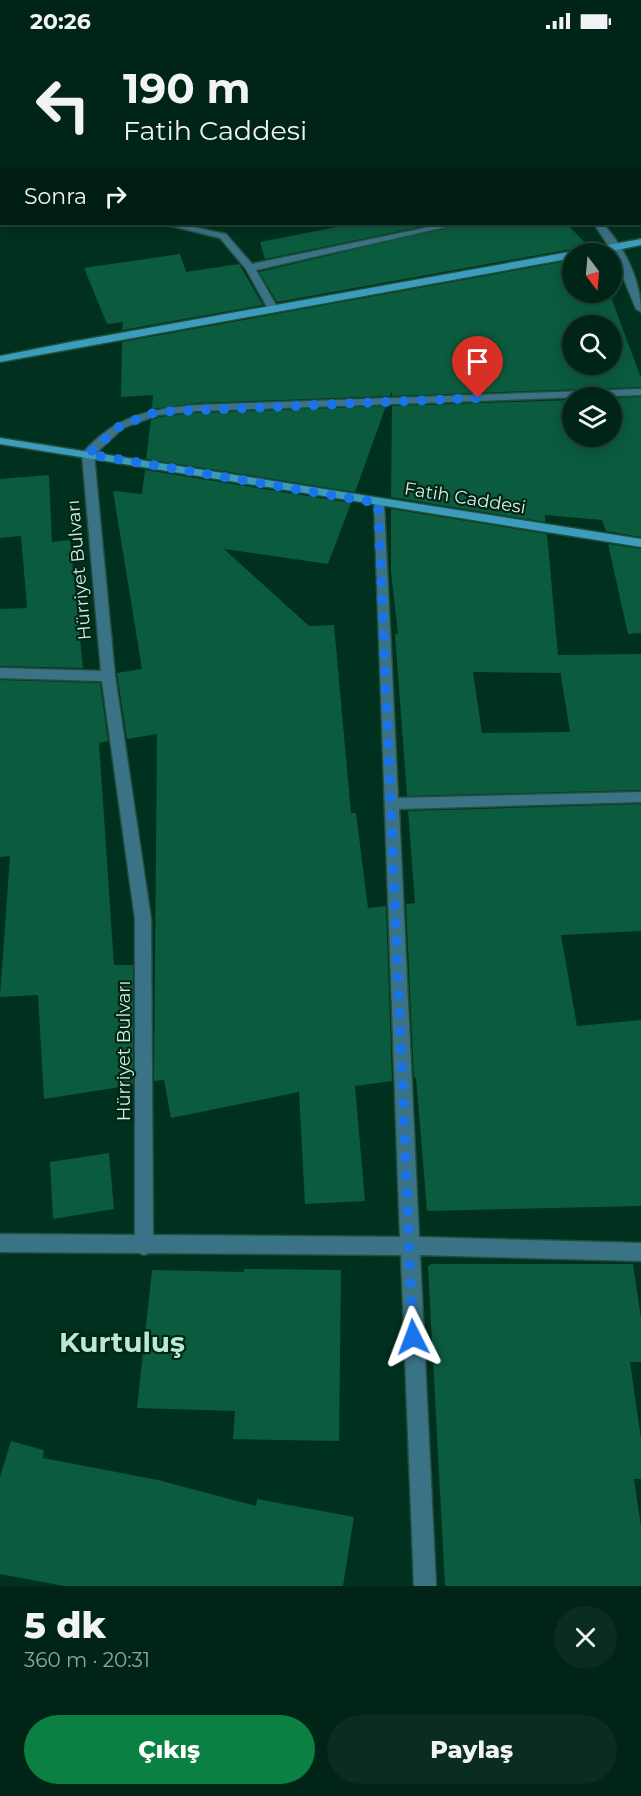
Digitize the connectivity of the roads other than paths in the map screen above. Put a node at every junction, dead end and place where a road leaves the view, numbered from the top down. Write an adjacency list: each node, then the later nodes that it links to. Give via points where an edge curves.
1 (173, 225): 9 (street, via 223,236)
2 (449, 225): 9 (street)
3 (599, 225): 5 (street)
4 (641, 242): 6 (street)
5 (613, 243)
6 (622, 245)
7 (562, 257): 10 (street)
8 (622, 263): 11 (street)
9 (250, 268): 10 (street)
10 (272, 307): 12 (street)
11 (641, 309)
12 (0, 359)
13 (641, 392): 15 (street, via 156,412 120,426)
14 (0, 441): 15 (street, Fatih Caddesi)
15 (88, 454): 16 (street, Fatih Caddesi); 19 (street, Hürriyet Bulvarı)
16 (378, 503): 17 (street, Fatih Caddesi); 21 (street)
17 (641, 543)
18 (0, 673): 19 (street)
19 (108, 676): 23 (street, Hürriyet Bulvarı, via 143,919)
20 (641, 797): 21 (street)
21 (391, 804): 24 (street)
22 (0, 1244): 23 (street)
23 (144, 1246): 24 (street)
24 (409, 1246): 25 (street); 26 (street)
25 (641, 1252)
26 (425, 1586)

